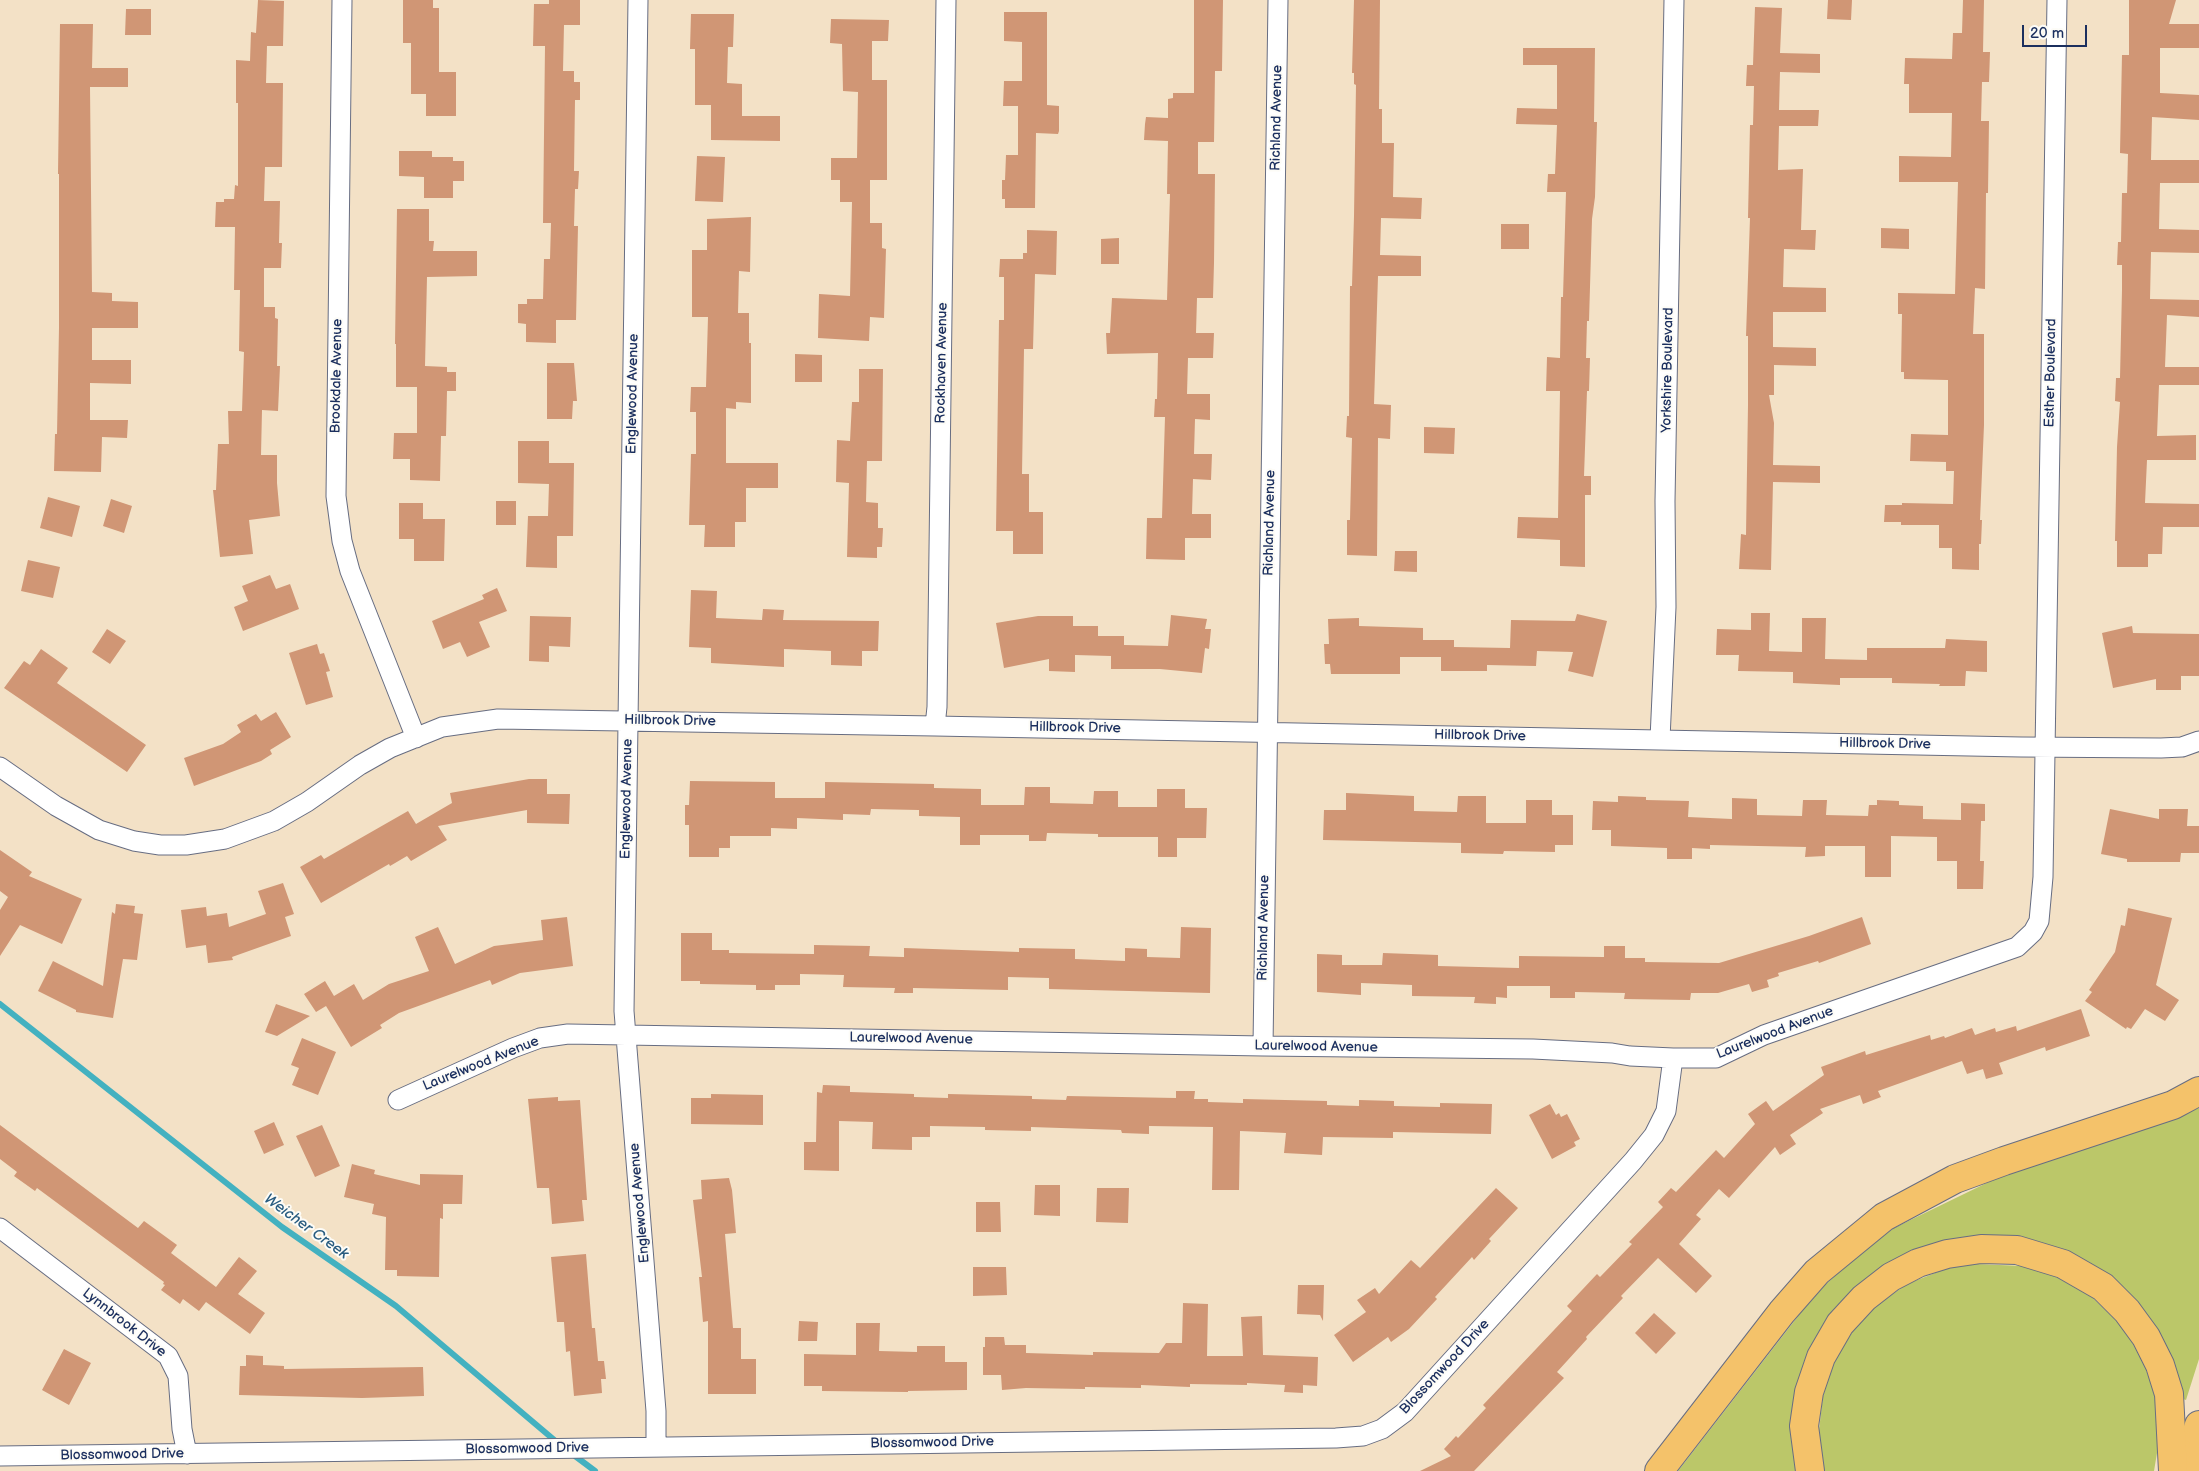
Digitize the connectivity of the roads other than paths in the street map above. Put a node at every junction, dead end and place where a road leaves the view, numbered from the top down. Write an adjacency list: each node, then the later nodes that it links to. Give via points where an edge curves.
1 (342, 0): 10 (street, Brookdale Avenue, via 336,496 350,572)
2 (638, 0): 7 (street, Englewood Avenue)
3 (946, 0): 8 (street, Rockhaven Avenue)
4 (1278, 0): 9 (street, Richland Avenue)
5 (1674, 0): 11 (street, Yorkshire Boulevard, via 1666,607)
6 (2056, 0): 13 (street, Esther Boulevard)
7 (628, 721): 8 (street, Hillbrook Drive); 10 (street, Hillbrook Drive, via 498,719 442,728); 15 (street, Englewood Avenue)
8 (935, 726): 9 (street, Hillbrook Drive)
9 (1266, 732): 11 (street, Hillbrook Drive); 16 (street, Richland Avenue)
10 (416, 738): 14 (street, Hillbrook Drive, via 360,765 308,802 274,821 225,839 186,845 134,841 99,830 56,806)
11 (1660, 739): 13 (street, Hillbrook Drive)
12 (2199, 741): 13 (street, Hillbrook Drive, via 2182,747 2161,748)
13 (2044, 746): 17 (street, Laurelwood Avenue, via 2043,878 2039,921 2026,941 1998,955 1764,1035 1716,1058)
14 (0, 767)
15 (626, 1034): 16 (street, Laurelwood Avenue); 19 (street, Laurelwood Avenue, via 568,1034 540,1038); 22 (street, Englewood Avenue, via 656,1411)
16 (1263, 1046): 17 (street, Laurelwood Avenue, via 1533,1049)
17 (1673, 1058): 22 (street, Blossomwood Drive, via 1666,1112 1654,1135 1633,1161 1405,1412 1363,1436)
18 (2199, 1091): 25 (main road, via 2173,1105 1955,1179 1884,1217 1817,1272 1782,1312)
19 (398, 1100)
20 (0, 1228): 23 (street, Lynnbrook Drive, via 168,1356 178,1376)
21 (2199, 1425): 28 (main road)
22 (656, 1447): 23 (street, Blossomwood Drive)
23 (187, 1454): 24 (street, Blossomwood Drive)
24 (0, 1456)
25 (1659, 1471)
26 (1810, 1471): 27 (main road, via 1804,1426 1809,1392 1822,1356 1840,1324 1891,1276 1947,1254 1981,1249 2017,1250 2063,1264 2103,1287 2127,1311 2146,1337 2160,1365 2169,1394)
27 (2173, 1471)
28 (2185, 1471)

